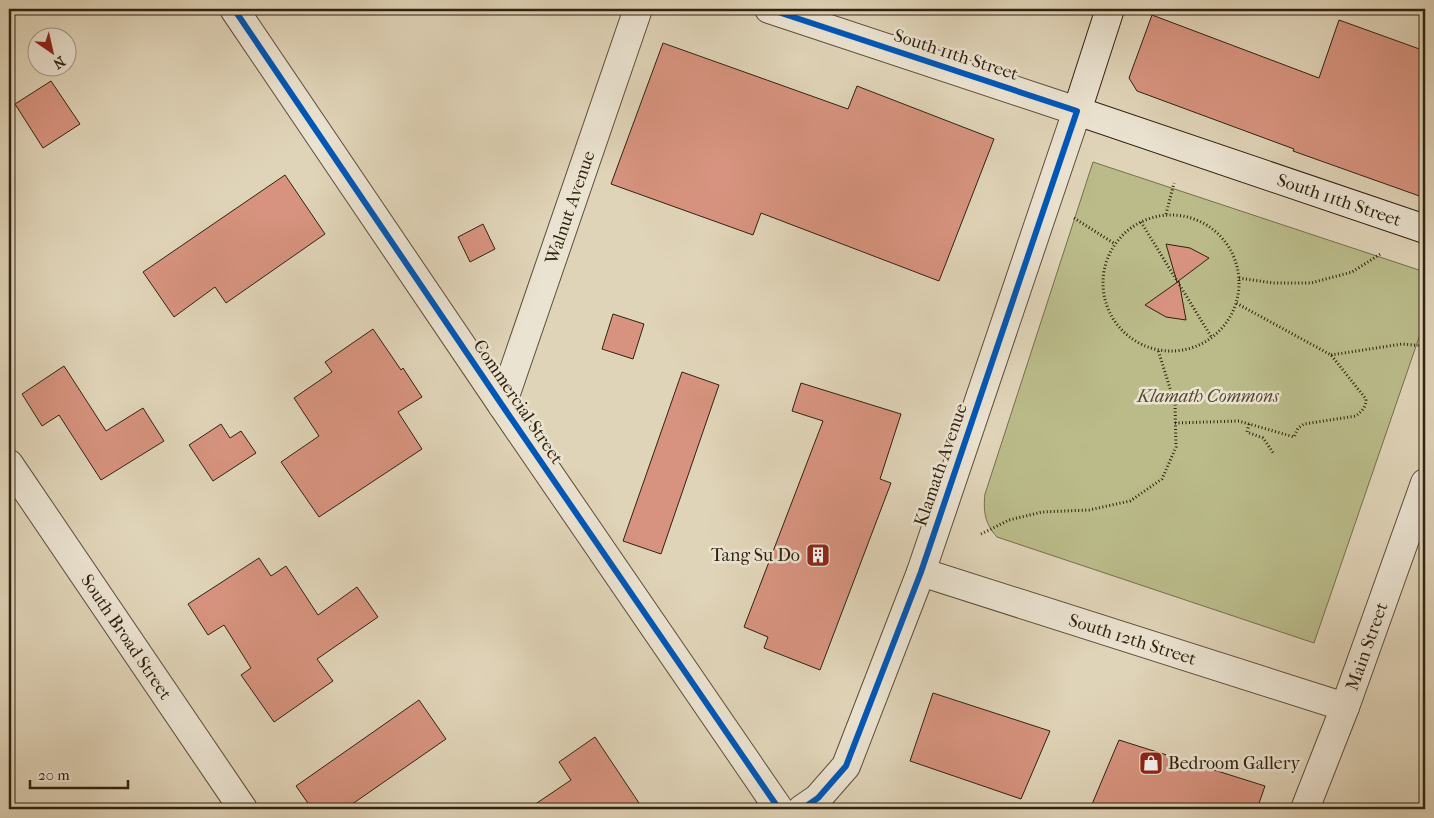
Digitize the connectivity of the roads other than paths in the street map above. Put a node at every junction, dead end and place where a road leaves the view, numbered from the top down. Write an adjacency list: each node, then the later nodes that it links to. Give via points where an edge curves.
1 (234, 9): 7 (street, Commercial Street)
2 (638, 9): 7 (street, Walnut Avenue)
3 (769, 9): 5 (street, South 11th Street)
4 (1110, 9): 5 (street, Klamath Avenue)
5 (1077, 111): 6 (street, South 11th Street); 10 (street, Klamath Avenue)
6 (1425, 229)
7 (502, 405): 13 (street, Commercial Street)
8 (9, 464): 12 (street, South Broad Street)
9 (1425, 483): 11 (street, Main Street)
10 (921, 572): 11 (street, South 12th Street); 14 (street, Klamath Avenue, via 846,766 818,798)
11 (1345, 707): 15 (street, Main Street)
12 (243, 809)
13 (779, 809)
14 (802, 809)
15 (1305, 809)

